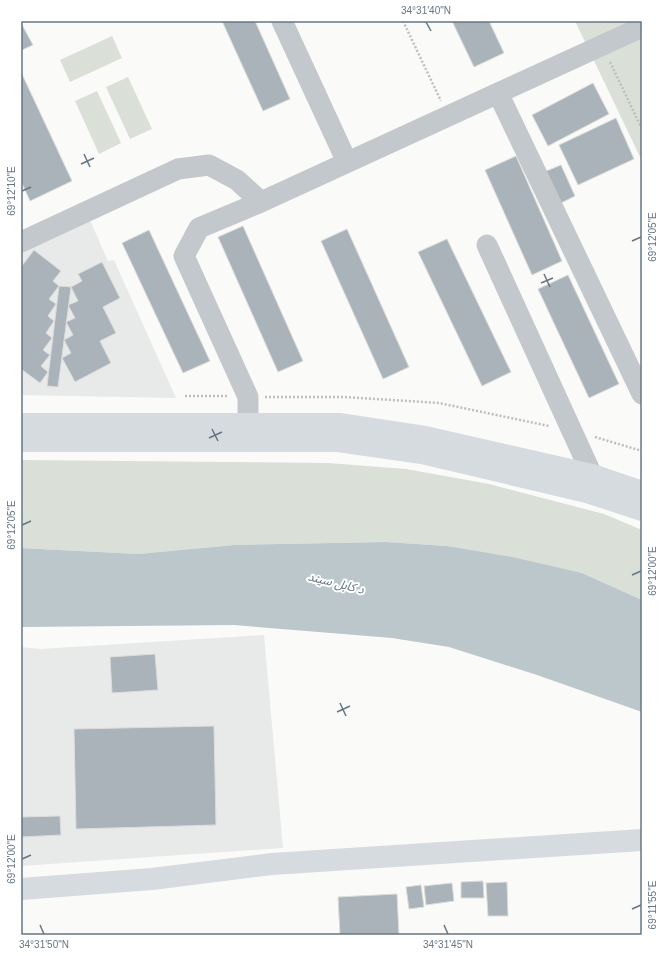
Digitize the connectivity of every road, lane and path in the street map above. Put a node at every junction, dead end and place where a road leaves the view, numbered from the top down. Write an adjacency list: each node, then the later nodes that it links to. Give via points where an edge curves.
1 (282, 21): 8 (street)
2 (403, 21): 6 (path)
3 (642, 27): 4 (street)
4 (602, 45): 5 (street); 7 (path)
5 (498, 93): 6 (street); 12 (street)
6 (448, 116): 8 (street)
7 (642, 129)
8 (347, 162): 9 (street)
9 (261, 202): 10 (street, via 237,180 209,165 178,169); 14 (street, via 199,228 184,256)
10 (21, 242)
11 (487, 245): 17 (street)
12 (642, 394)
13 (185, 396): 14 (path)
14 (248, 397): 16 (street); 17 (path, via 344,398 439,403)
15 (21, 424): 16 (main road)
16 (248, 425): 20 (main road, via 339,424 425,437)
17 (571, 430): 19 (path); 20 (street)
18 (21, 441): 22 (main road, via 338,441 422,453 587,492)
19 (642, 451)
20 (592, 475): 21 (main road)
21 (642, 492)
22 (642, 510)
23 (642, 840): 24 (main road, via 272,864 152,879)
24 (21, 889)

